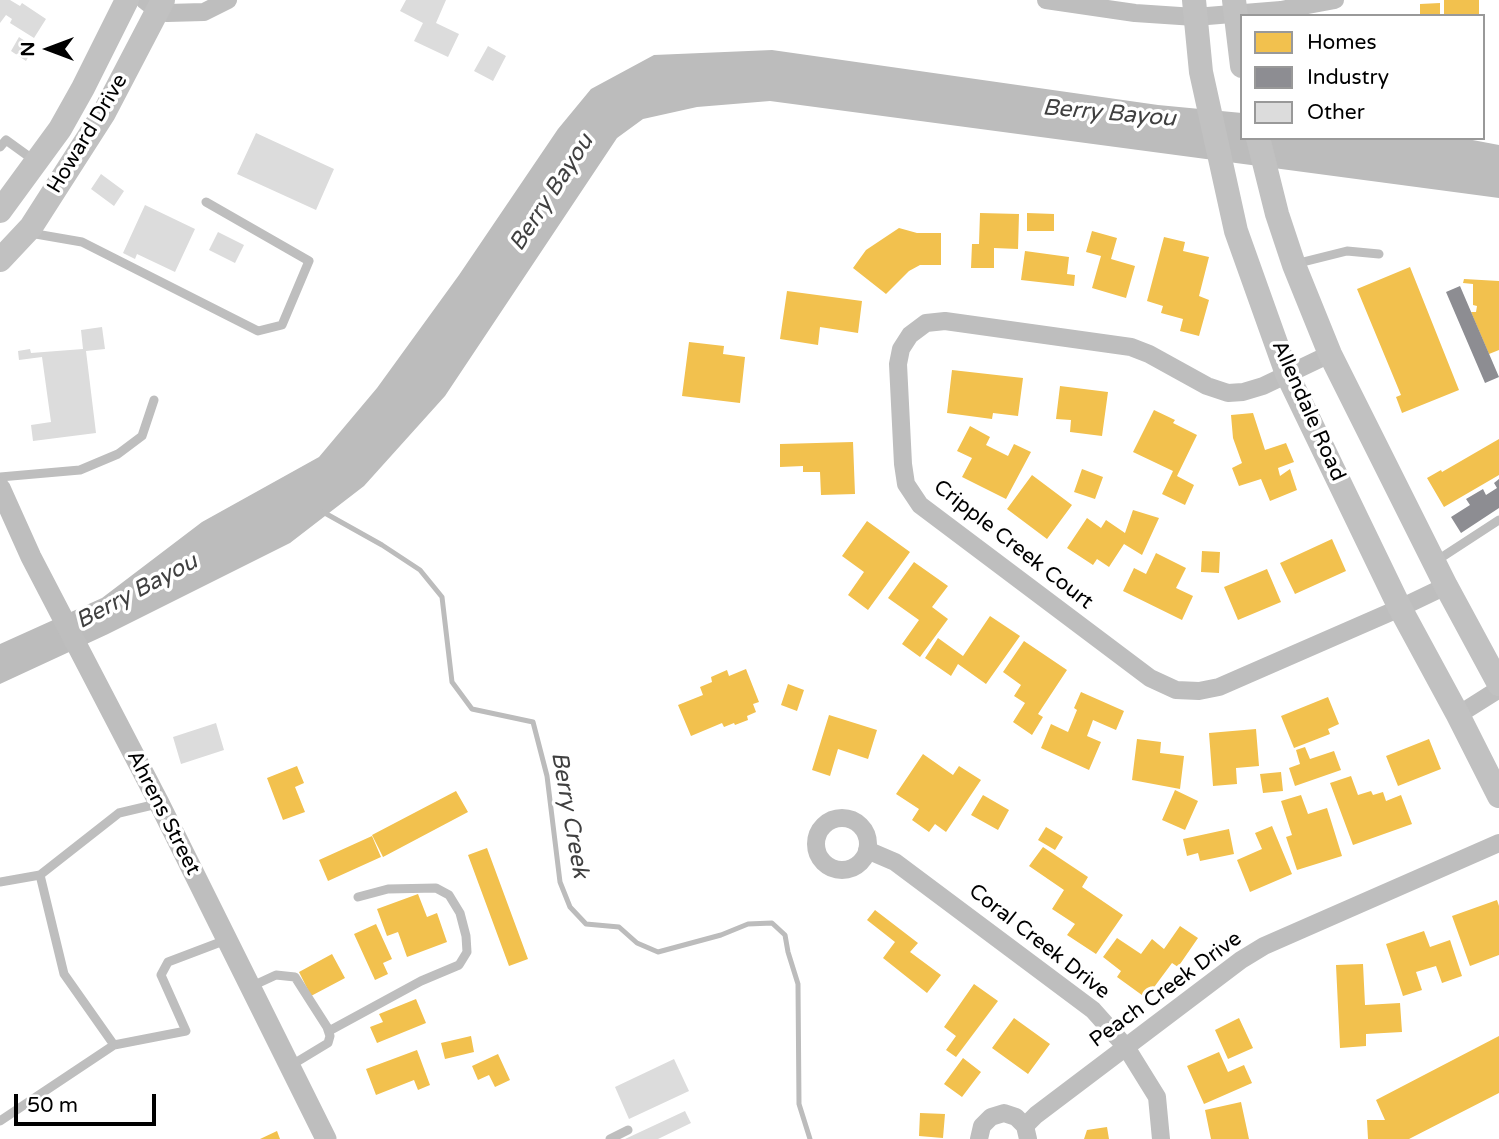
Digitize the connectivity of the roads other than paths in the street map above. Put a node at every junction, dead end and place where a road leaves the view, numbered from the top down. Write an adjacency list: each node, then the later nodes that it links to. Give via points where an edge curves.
1 (127, 0): 11 (main road, Howard Drive, via 60,129)
2 (228, 0): 5 (street, via 204,12 167,13)
3 (1046, 0): 7 (street, via 1135,13)
4 (1335, 0): 6 (street, via 1310,6)
5 (155, 4): 14 (main road, Howard Drive, via 104,113)
6 (1235, 8): 7 (street); 8 (main road)
7 (1195, 9): 19 (main road, Allendale Road, via 1201,72 1236,231)
8 (1240, 49)
9 (1258, 140): 17 (main road, Allendale Road)
10 (0, 147): 11 (lane, via 6,140)
11 (36, 162): 13 (main road, Howard Drive)
12 (206, 202): 14 (lane, via 309,261 282,325 258,331 82,242)
13 (0, 211)
14 (25, 232): 16 (main road, Howard Drive)
15 (1379, 254): 17 (lane, via 1347,251)
16 (0, 260)
17 (1294, 265): 18 (main road, Allendale Road)
18 (1330, 354): 19 (street, Cripple Creek Court); 24 (main road, Allendale Road)
19 (1287, 374): 26 (main road, Allendale Road); 26 (street, Cripple Creek Court, via 1263,386 1228,393 1131,347 944,321 926,323 910,335 898,364 906,484 920,505 1150,678 1176,690 1219,687)
20 (154, 400): 21 (lane, via 142,436 118,454 80,470)
21 (0, 477)
22 (0, 488): 30 (street, Ahrens Street)
23 (1499, 520): 24 (lane)
24 (1434, 563): 25 (main road, Allendale Road)
25 (1446, 586): 26 (street, Cripple Creek Court); 27 (main road, Allendale Road)
26 (1400, 608): 28 (main road, Allendale Road)
27 (1499, 687): 28 (street)
28 (1458, 715): 29 (main road, Allendale Road)
29 (1499, 796)
30 (159, 803): 33 (lane, via 119,813); 36 (street, Ahrens Street)
31 (1499, 843): 40 (street, Peach Creek Drive, via 1265,946)
32 (867, 850): 40 (street, Coral Creek Drive, via 895,862 1093,1010)
33 (40, 875): 34 (lane); 39 (lane, via 64,974)
34 (0, 882)
35 (358, 897): 38 (lane, via 388,889 436,888 449,895 460,914 467,952 459,965)
36 (227, 940): 37 (street, Ahrens Street); 39 (lane, via 169,962 161,975 186,1031)
37 (250, 987): 38 (lane, via 276,975 295,977); 41 (street, Ahrens Street)
38 (329, 1031): 41 (lane, via 328,1043)
39 (114, 1045): 42 (lane)
40 (1126, 1047): 44 (street, Peach Creek Drive, via 1036,1115); 48 (street, Coral Creek Drive, via 1157,1097)
41 (290, 1066): 45 (street, Ahrens Street)
42 (0, 1121)
43 (628, 1130): 46 (lane)
44 (1027, 1133): 47 (street, via 1016,1117 1004,1113 982,1126)
45 (326, 1139)
46 (610, 1139)
47 (979, 1139)
48 (1161, 1139)

